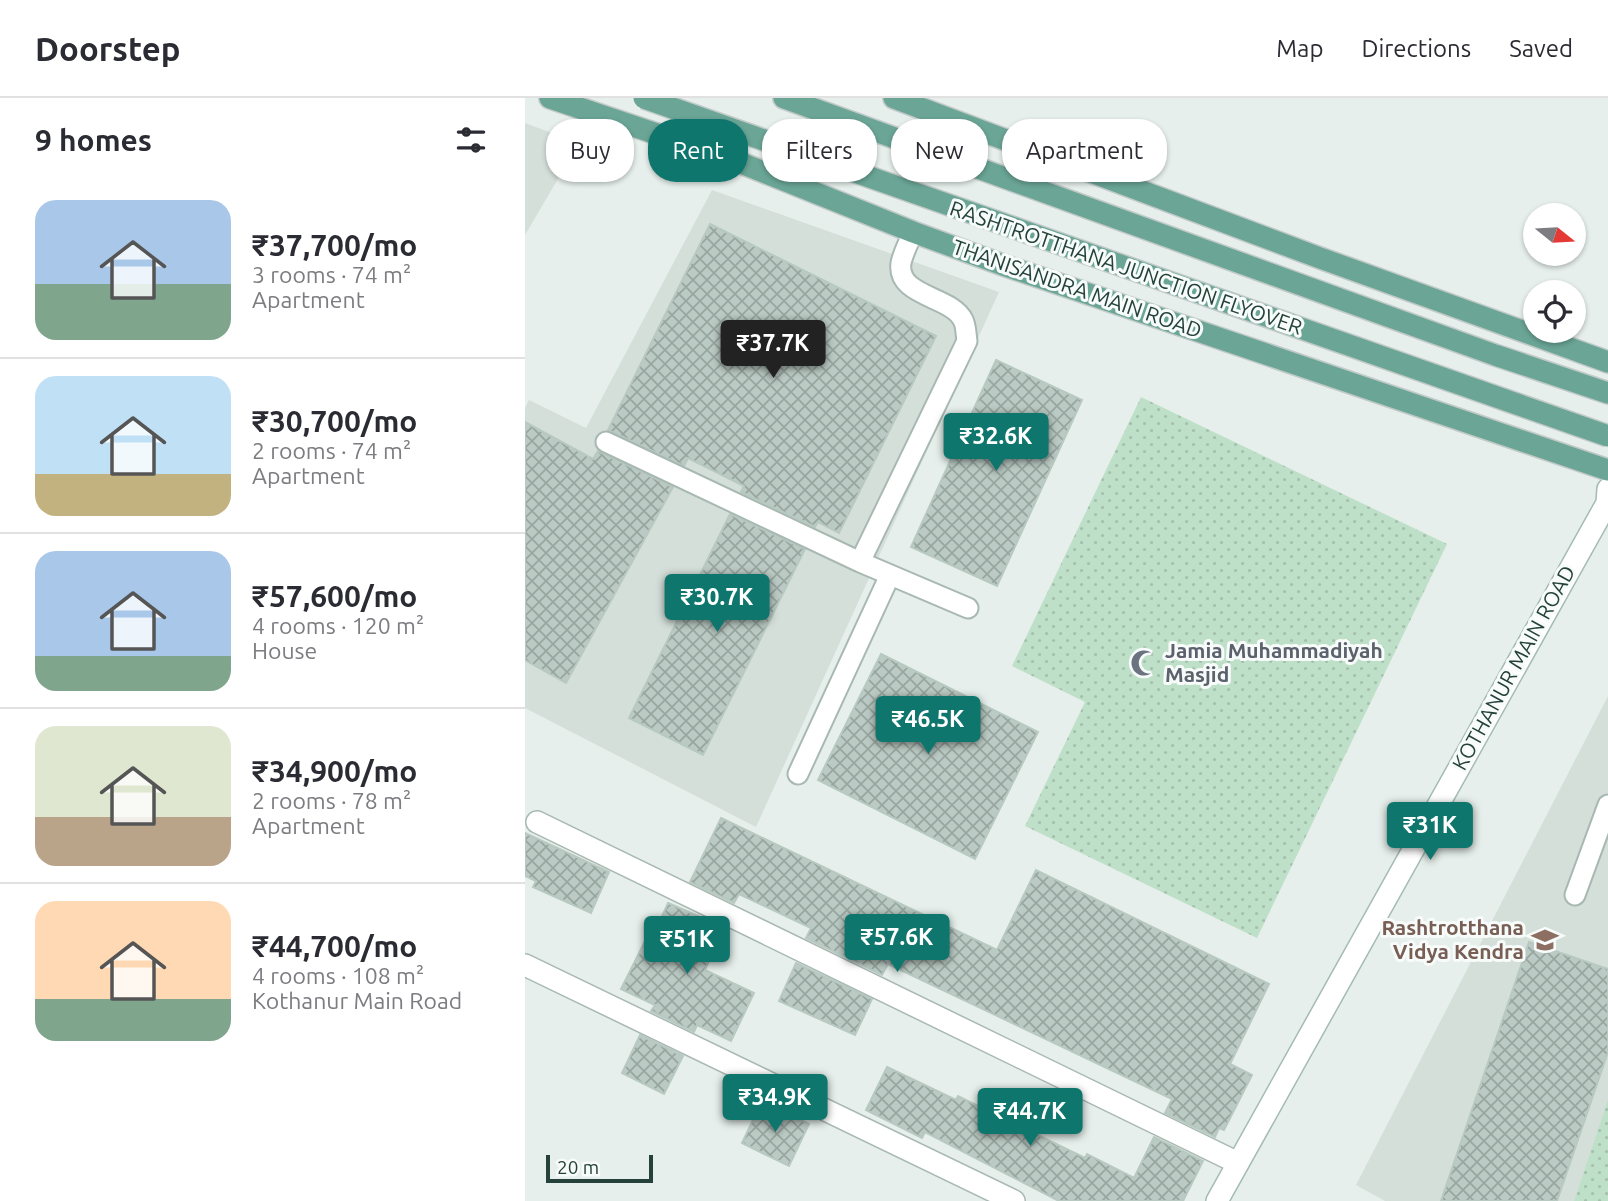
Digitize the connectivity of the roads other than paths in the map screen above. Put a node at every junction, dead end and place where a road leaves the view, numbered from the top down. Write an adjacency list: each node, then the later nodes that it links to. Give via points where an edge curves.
1 (549, 98): 7 (main road, THANISANDRA MAIN ROAD)
2 (644, 98): 14 (main road, RASHTROTTHANA JUNCTION FLYOVER, bridge)
3 (686, 98): 6 (main road)
4 (784, 98): 13 (main road, RASHTROTTHANA JUNCTION FLYOVER)
5 (894, 98): 10 (main road)
6 (679, 119)
7 (648, 130)
8 (748, 168): 9 (main road, THANISANDRA MAIN ROAD)
9 (913, 232): 16 (main road, THANISANDRA MAIN ROAD); 18 (lane, via 901,266 905,278 910,286 956,310 964,320 967,341)
10 (1580, 352): 11 (main road); 12 (main road)
11 (1608, 355)
12 (1608, 362)
13 (1608, 393)
14 (1608, 436)
15 (606, 442): 18 (lane)
16 (1608, 470)
17 (1608, 498): 26 (street, KOTHANUR MAIN ROAD)
18 (860, 562): 19 (lane)
19 (890, 575): 20 (lane); 21 (lane)
20 (968, 608)
21 (798, 775)
22 (1608, 805): 24 (lane)
23 (537, 822): 26 (street)
24 (1575, 895)
25 (525, 965): 27 (street)
26 (1238, 1163): 28 (street, KOTHANUR MAIN ROAD)
27 (1014, 1201)
28 (1217, 1201)

